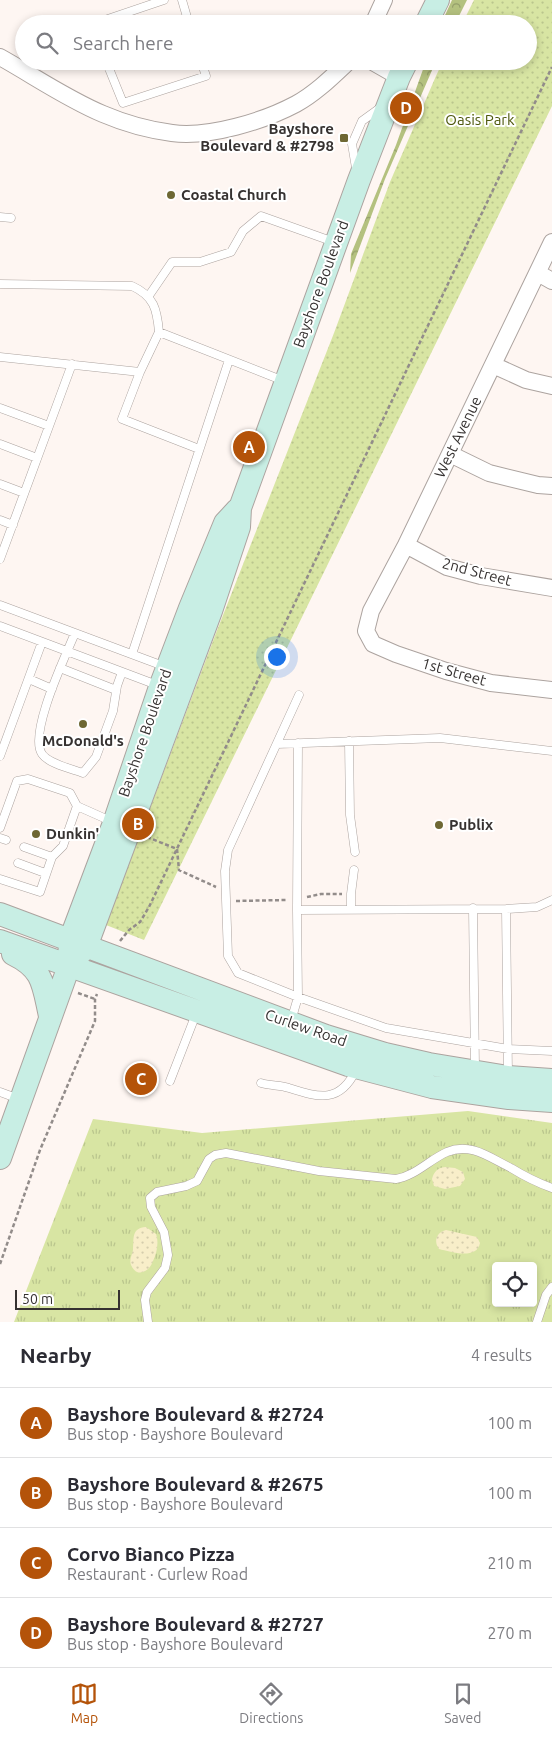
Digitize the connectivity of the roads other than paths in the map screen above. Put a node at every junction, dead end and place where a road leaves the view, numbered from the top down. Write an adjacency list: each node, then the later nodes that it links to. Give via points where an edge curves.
1 (164, 0): 5 (lane)
2 (182, 0): 6 (lane)
3 (384, 0): 7 (street)
4 (438, 0): 8 (main road)
5 (119, 15)
6 (186, 15)
7 (377, 15)
8 (430, 15)
9 (0, 57): 10 (street)
10 (15, 65)
11 (23, 70): 17 (street, via 103,114)
12 (109, 70): 16 (lane)
13 (204, 70): 16 (lane, via 206,76)
14 (339, 70): 17 (street, via 296,104 256,121 216,132 174,133)
15 (403, 70): 21 (main road, Bayshore Boulevard)
16 (123, 103): 17 (lane)
17 (127, 122)
18 (0, 217): 19 (lane)
19 (11, 218)
20 (552, 242): 22 (street, West Avenue)
21 (336, 243): 24 (lane, via 261,216 243,230 231,252 200,262 172,262); 31 (main road, Bayshore Boulevard)
22 (545, 277): 29 (street, West Avenue)
23 (0, 284): 24 (lane, via 132,286 144,291)
24 (148, 297): 25 (lane, via 157,315)
25 (159, 332): 27 (lane); 30 (lane)
26 (0, 357): 28 (lane)
27 (229, 360): 31 (lane); 36 (lane)
28 (72, 364): 30 (lane); 34 (lane)
29 (493, 365): 32 (street, via 526,380); 37 (street, West Avenue)
30 (140, 372): 36 (lane, via 122,419)
31 (286, 382): 42 (main road, Bayshore Boulevard)
32 (552, 386)
33 (0, 408): 34 (lane)
34 (49, 426): 38 (lane)
35 (0, 444): 38 (lane)
36 (199, 449): 54 (lane)
37 (450, 454): 40 (street, via 489,473); 45 (street, West Avenue)
38 (38, 458): 41 (lane)
39 (0, 484): 41 (lane)
40 (552, 486)
41 (24, 493): 44 (lane)
42 (240, 508): 57 (main road, Bayshore Boulevard, via 225,523); 69 (main road, Bayshore Boulevard, via 239,527 211,611)
43 (0, 520): 44 (lane)
44 (13, 525): 46 (lane)
45 (406, 546): 47 (street, 2nd Street, via 447,567); 50 (street, West Avenue, via 371,611)
46 (0, 559)
47 (552, 588)
48 (0, 605): 51 (lane)
49 (0, 626): 52 (lane)
50 (366, 631): 61 (street, 1st Street, via 373,644 446,671 491,683)
51 (74, 633): 53 (lane); 54 (lane)
52 (42, 642): 53 (lane); 58 (lane)
53 (67, 652): 55 (lane); 56 (lane)
54 (132, 654): 57 (lane)
55 (60, 668): 59 (lane); 60 (lane)
56 (122, 672): 57 (lane); 60 (lane)
57 (164, 677): 69 (main road, Bayshore Boulevard)
58 (29, 679): 59 (lane); 67 (lane)
59 (52, 688): 60 (lane, via 38,744 42,754 56,764 83,773 96,757 113,711)
60 (116, 690)
61 (552, 690)
62 (299, 696): 65 (lane)
63 (349, 741): 64 (lane); 66 (lane, via 440,738); 72 (lane)
64 (298, 743): 65 (lane); 82 (lane)
65 (277, 744): 88 (lane, via 228,850 225,871 228,956 238,972)
66 (552, 751)
67 (0, 756)
68 (77, 806): 69 (lane); 70 (lane, via 70,794 28,779 17,781); 73 (lane, via 63,846)
69 (121, 826): 87 (main road, Bayshore Boulevard)
70 (0, 828)
71 (24, 847): 73 (lane)
72 (354, 852)
73 (52, 857): 76 (lane)
74 (18, 863): 76 (lane)
75 (354, 870): 80 (lane)
76 (45, 873): 77 (lane, via 40,892)
77 (0, 879)
78 (552, 900): 81 (lane, via 537,907)
79 (473, 908): 80 (lane); 81 (lane); 92 (lane)
80 (351, 909): 82 (lane)
81 (506, 909): 93 (lane)
82 (297, 910): 88 (lane)
83 (0, 914): 87 (main road)
84 (0, 933): 87 (main road, via 32,945)
85 (0, 941): 87 (main road)
86 (0, 949): 90 (main road, via 26,961 36,970 43,982)
87 (74, 950): 89 (main road, Curlew Road, via 104,978); 90 (main road, Bayshore Boulevard); 91 (main road, Curlew Road, via 113,957); 95 (main road, via 92,965 118,970 322,1046)
88 (298, 997): 91 (lane); 92 (lane, via 386,1028)
89 (197, 1012): 96 (main road, Curlew Road); 98 (lane)
90 (50, 1016): 102 (main road, Bayshore Boulevard)
91 (291, 1023): 95 (main road, Curlew Road)
92 (475, 1044): 93 (lane); 100 (lane)
93 (508, 1049): 94 (lane); 101 (lane)
94 (552, 1051)
95 (385, 1054): 100 (main road, Curlew Road)
96 (357, 1068): 99 (lane, via 349,1083 338,1093 324,1096); 100 (main road, Curlew Road, via 432,1086)
97 (552, 1080): 101 (main road, Curlew Road)
98 (170, 1081)
99 (261, 1083)
100 (476, 1083): 101 (main road, Curlew Road)
101 (509, 1087): 103 (main road, Curlew Road)
102 (10, 1095): 104 (main road, Bayshore Boulevard)
103 (552, 1101)
104 (0, 1158)
105 (552, 1188): 107 (lane, via 484,1154 467,1149 447,1152 396,1179 319,1171 235,1154 219,1154 209,1160 197,1181 157,1192 150,1198 151,1207 164,1232 168,1255 165,1268 147,1292)
106 (552, 1287): 108 (lane)
107 (148, 1322)
108 (537, 1322)

